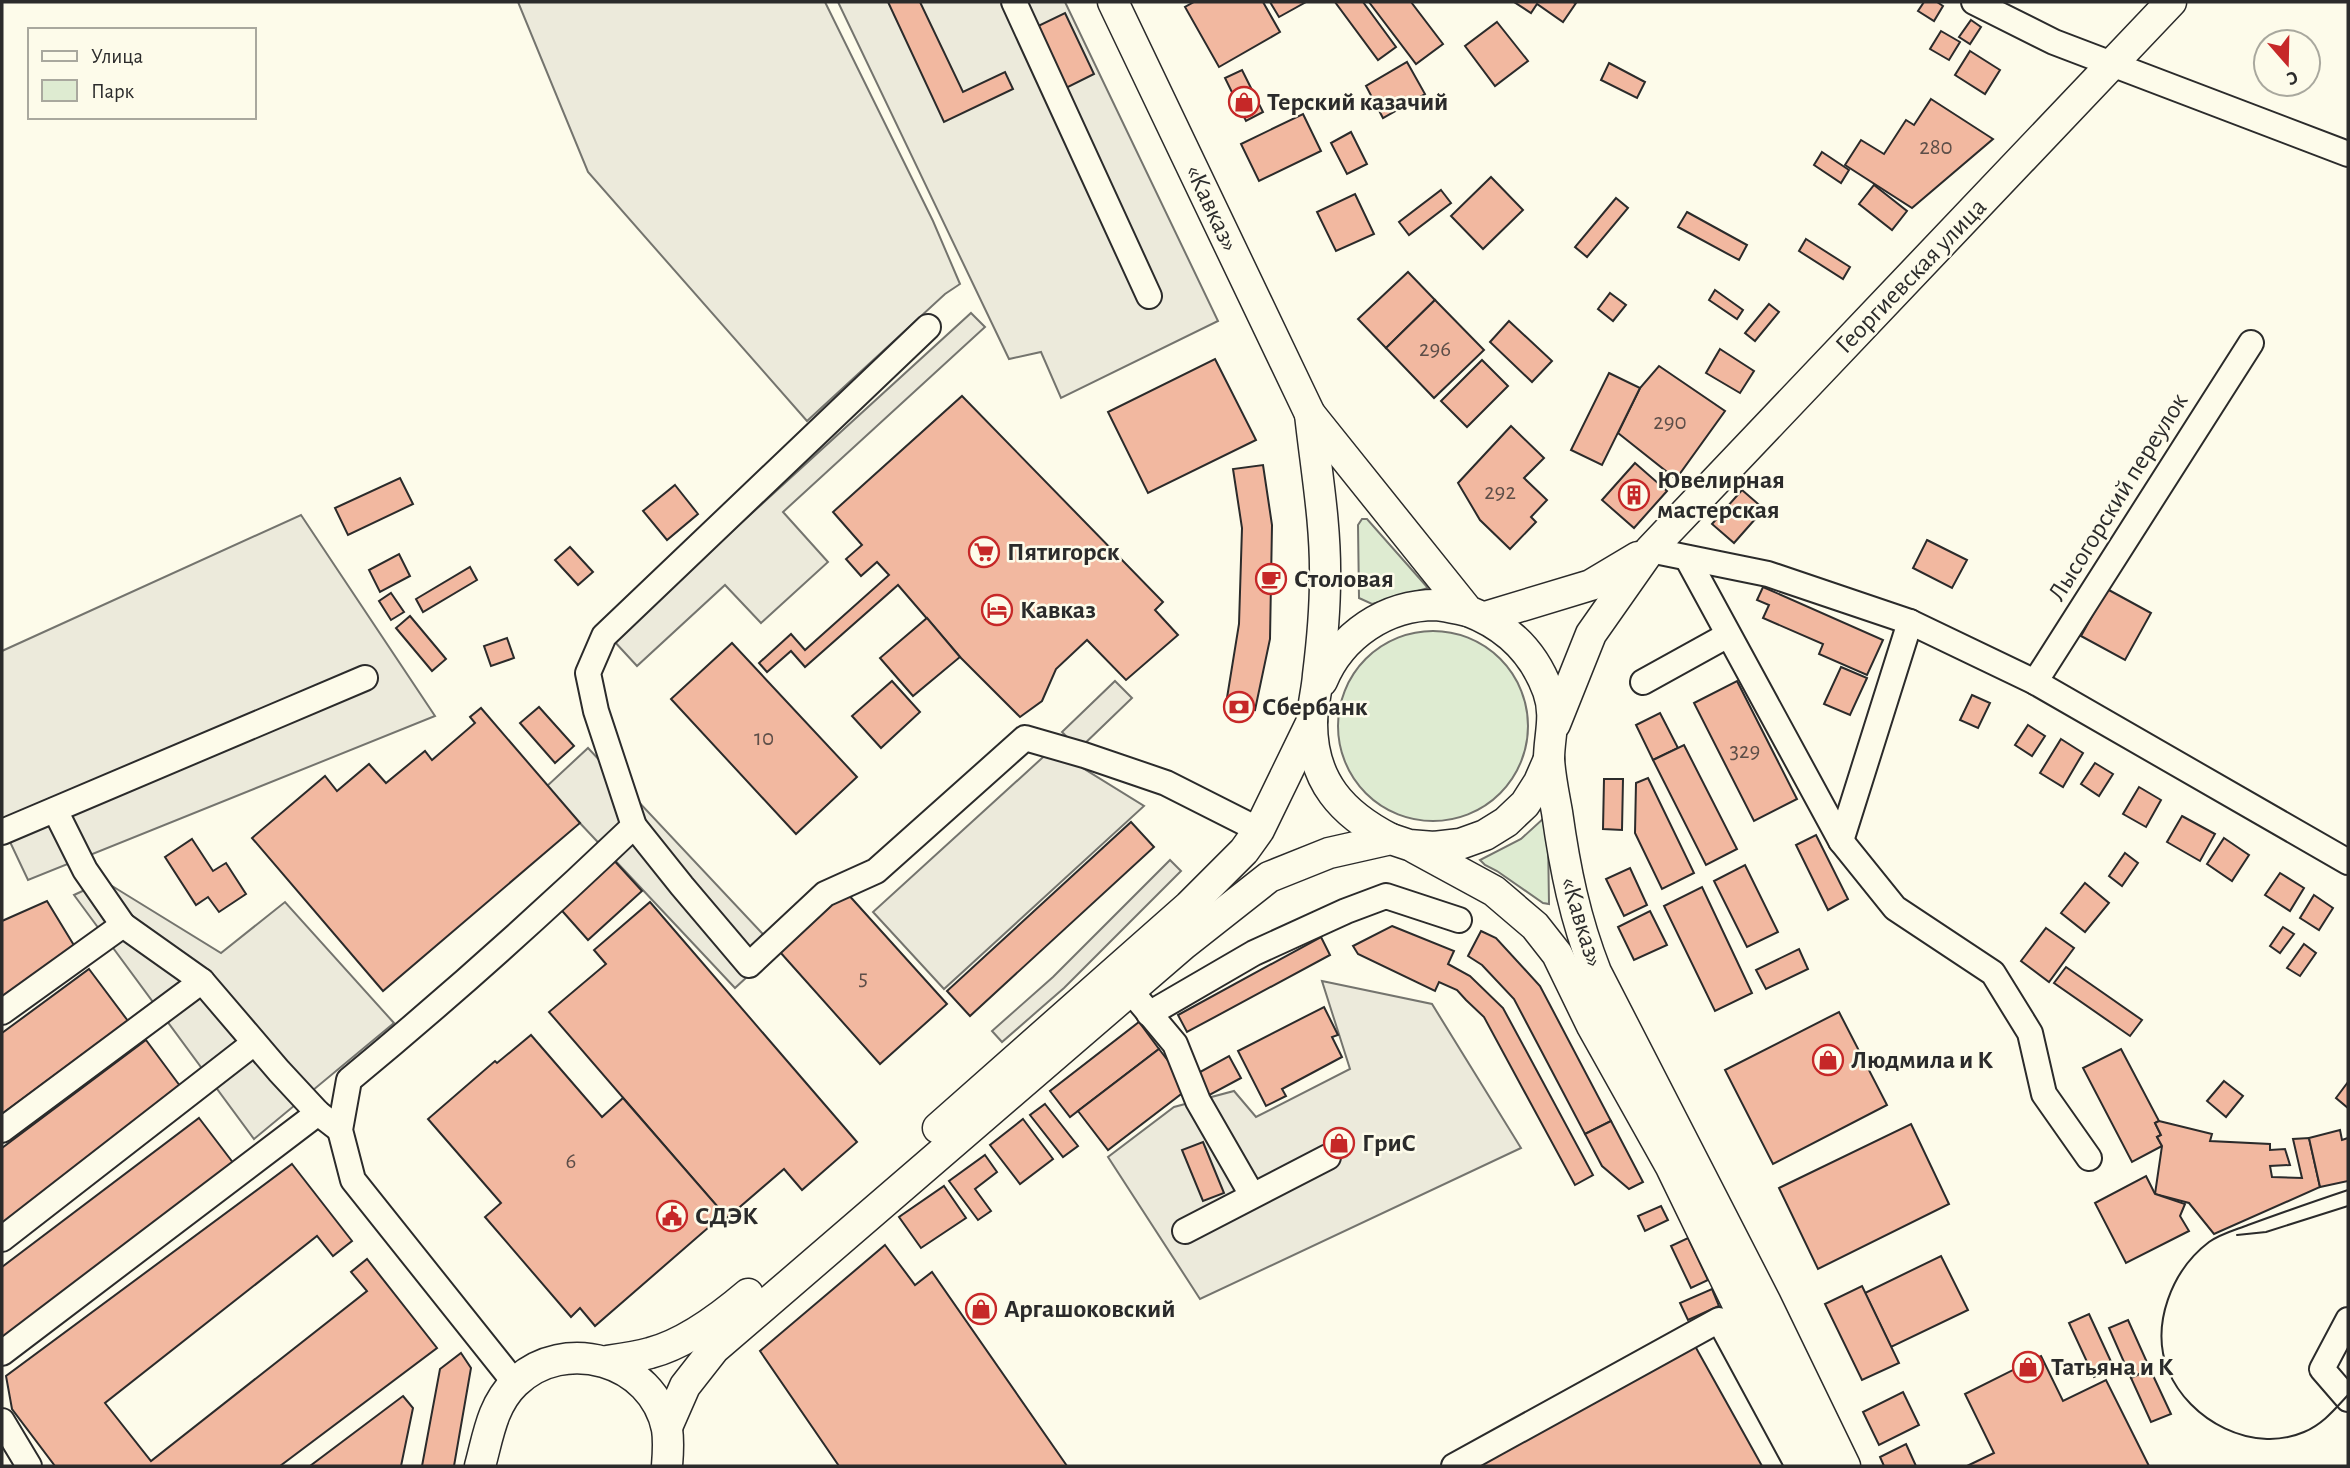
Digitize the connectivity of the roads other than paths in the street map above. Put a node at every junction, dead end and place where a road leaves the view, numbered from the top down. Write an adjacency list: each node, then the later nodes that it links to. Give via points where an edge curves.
1 (1014, 2): 7 (street)
2 (1113, 2): 10 (main road, «Кавказ»)
3 (1974, 2): 5 (street, via 2054,42)
4 (2171, 2): 5 (main road, Георгиевская улица)
5 (2114, 63): 6 (street); 11 (main road, Георгиевская улица)
6 (2348, 154)
7 (1149, 296)
8 (928, 327): 23 (street, via 604,636 588,673)
9 (2250, 343): 18 (street, Лысогорский переулок)
10 (1310, 414): 13 (main road, «Кавказ»); 19 (main road, «Кавказ», via 1326,552 1325,619)
11 (1650, 550): 12 (street); 13 (main road, via 1591,585); 20 (main road, via 1591,634)
12 (1687, 558): 14 (street, via 1768,574); 15 (street)
13 (1477, 614): 19 (main road, via 1437,606 1405,609 1375,620 1349,639 1329,665); 20 (main road, «Кавказ», via 1514,636 1536,663 1549,694)
14 (1910, 622): 18 (street); 26 (street)
15 (1728, 635): 17 (street); 26 (street)
16 (365, 678): 22 (street)
17 (1643, 682)
18 (2035, 682): 28 (street)
19 (1314, 708): 24 (main road); 27 (main road, «Кавказ», via 1314,751 1324,780 1341,805 1364,825)
20 (1553, 727): 21 (main road, «Кавказ»)
21 (1549, 759): 27 (main road, via 1525,804 1485,835 1434,847); 59 (main road, «Кавказ», via 1564,864 1580,932 1596,972)
22 (55, 810): 25 (street); 30 (street, via 85,870)
23 (634, 826): 24 (street, via 749,965 825,894 876,871 1025,738 1166,783); 38 (street, via 549,907 349,1080)
24 (1259, 831): 46 (main road, via 1189,906 731,1309 697,1332 652,1353)
25 (2, 832)
26 (1841, 841): 40 (street, via 1895,908 1993,973 2030,1033 2044,1094)
27 (1400, 842): 32 (main road, via 1329,853 1269,877); 58 (main road, «Кавказ», via 1494,891 1535,926 1557,954 1671,1167)
28 (2348, 862)
29 (1460, 920): 34 (street, via 1386,896 1254,953)
30 (123, 925): 31 (street); 33 (street)
31 (202, 981): 35 (street); 37 (street)
32 (1129, 990): 34 (street); 50 (main road, via 714,1349 685,1386)
33 (2, 1012)
34 (1149, 1014): 41 (street, via 1175,1044 1198,1101)
35 (254, 1042): 36 (street); 43 (street)
36 (318, 1113): 38 (street); 45 (street)
37 (2, 1130)
38 (340, 1130): 47 (street, via 353,1180)
39 (1328, 1157): 41 (street)
40 (2089, 1158)
41 (1252, 1195): 42 (street)
42 (1185, 1231)
43 (2, 1239)
44 (2348, 1320): 48 (street, via 2322,1369)
45 (2, 1353)
46 (607, 1361): 47 (main road, via 558,1359); 50 (main road, via 646,1386)
47 (515, 1383): 51 (main road, via 498,1407)
48 (2348, 1399)
49 (2, 1420): 52 (street)
50 (667, 1427): 55 (main road)
51 (488, 1436): 53 (main road); 54 (main road)
52 (29, 1466)
53 (481, 1466)
54 (490, 1466)
55 (667, 1466)
56 (1454, 1466): 57 (street, via 1719,1320)
57 (1798, 1466)
58 (1816, 1466)
59 (1845, 1466)

